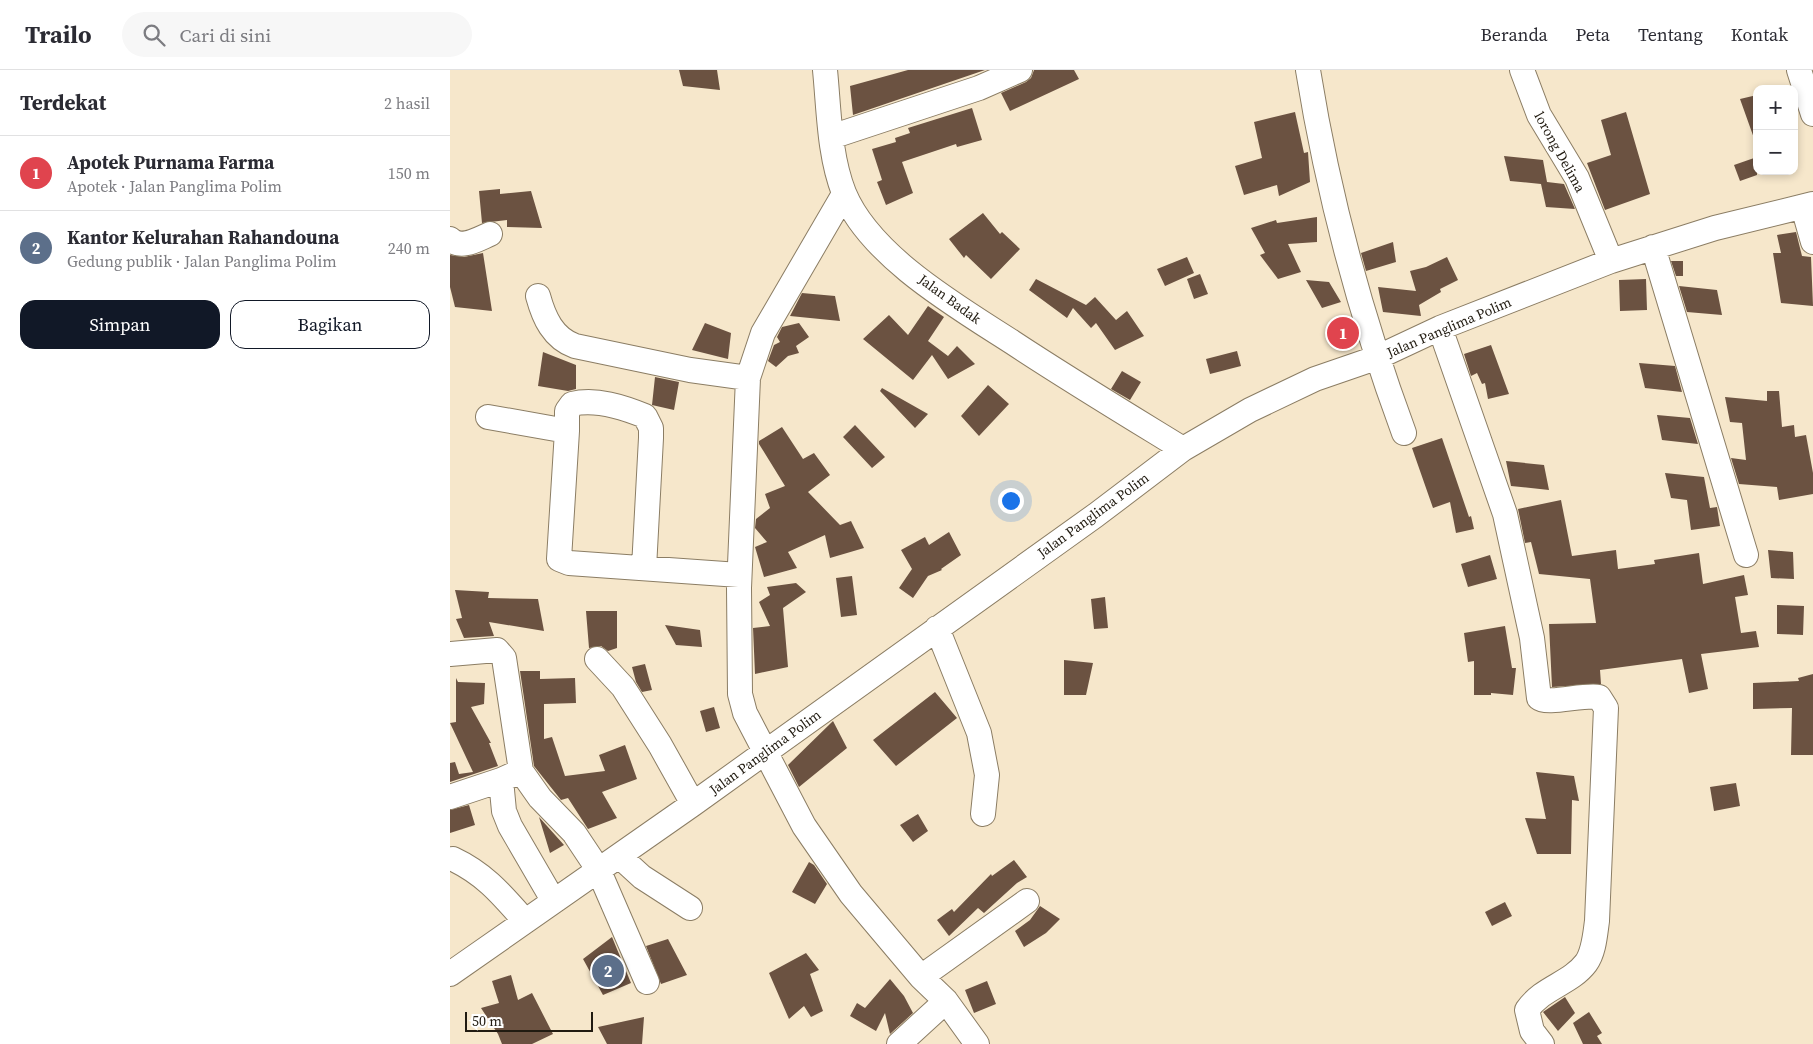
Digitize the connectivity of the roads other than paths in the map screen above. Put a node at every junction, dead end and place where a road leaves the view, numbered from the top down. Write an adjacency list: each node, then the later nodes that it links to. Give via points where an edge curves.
1 (824, 70): 7 (street, Jalan Badak)
2 (1020, 70): 7 (street, via 979,88)
3 (1308, 70): 17 (street, via 1325,169)
4 (1522, 70): 14 (street, lorong Delima, via 1539,115 1578,178)
5 (1799, 70): 6 (street)
6 (1812, 110)
7 (832, 137): 8 (street, Jalan Badak)
8 (844, 194): 18 (street, via 763,333); 22 (street, Jalan Badak, via 858,219 885,251 952,304)
9 (1808, 205): 12 (street); 13 (street, Jalan Panglima Polim)
10 (490, 234): 11 (street, via 462,244)
11 (450, 239)
12 (1813, 242)
13 (1653, 247): 14 (street, Jalan Panglima Polim); 23 (street)
14 (1611, 260): 16 (street, Jalan Panglima Polim)
15 (538, 296): 18 (street, via 551,328 563,342 690,370)
16 (1440, 328): 17 (street, Jalan Panglima Polim); 47 (street, via 1505,514 1532,638 1539,698 1547,701 1591,695 1599,697 1606,708 1597,921 1593,947 1585,964 1535,998 1528,1010 1532,1031)
17 (1376, 358): 21 (street); 22 (street, Jalan Panglima Polim, via 1315,379 1266,402)
18 (748, 378): 25 (street)
19 (488, 418): 20 (street)
20 (566, 431): 24 (street, via 560,559); 24 (street, via 567,411 572,404 581,402 627,408 645,416 651,428 651,438)
21 (1404, 433)
22 (1183, 449): 26 (street, Jalan Panglima Polim)
23 (1746, 555)
24 (644, 568): 25 (street)
25 (740, 575): 29 (street, via 740,694 745,713)
26 (936, 628): 29 (street, Jalan Panglima Polim); 33 (street, via 979,733 987,775)
27 (450, 654): 30 (street, via 497,650 502,653)
28 (597, 659): 32 (street, via 637,707)
29 (765, 751): 32 (street, Jalan Panglima Polim); 42 (street, via 804,826 851,894)
30 (511, 776): 31 (street); 36 (street, via 540,798 574,833); 37 (street, via 504,811)
31 (450, 797)
32 (693, 804): 34 (street, Jalan Panglima Polim)
33 (983, 814)
34 (619, 856): 36 (street, Jalan Panglima Polim); 39 (street, via 642,877)
35 (453, 859): 40 (street, via 473,868 488,880)
36 (598, 869): 37 (street, Jalan Panglima Polim); 43 (street)
37 (553, 900): 40 (street, Jalan Panglima Polim)
38 (1027, 901): 42 (street)
39 (690, 908)
40 (525, 921): 41 (street, Jalan Panglima Polim)
41 (450, 974)
42 (921, 976): 44 (street)
43 (648, 982)
44 (946, 1001): 45 (street); 46 (street)
45 (899, 1044)
46 (977, 1044)
47 (1542, 1044)

